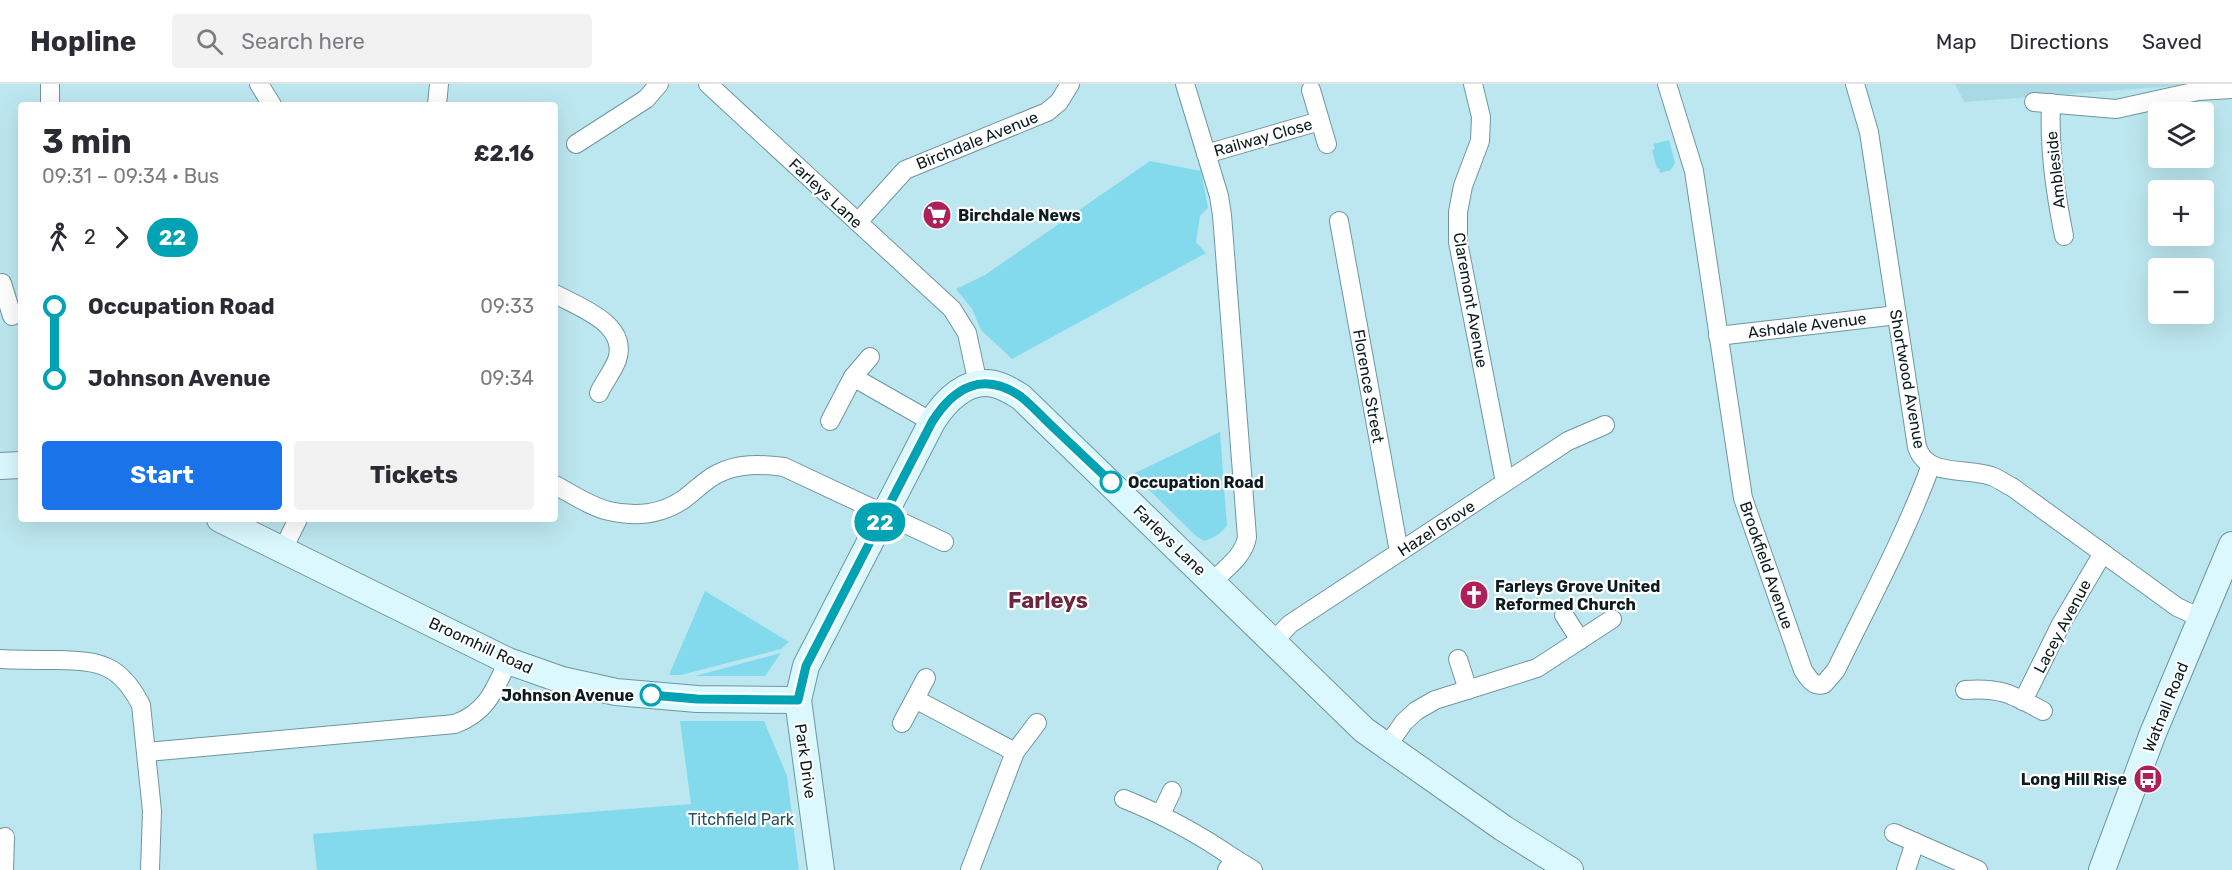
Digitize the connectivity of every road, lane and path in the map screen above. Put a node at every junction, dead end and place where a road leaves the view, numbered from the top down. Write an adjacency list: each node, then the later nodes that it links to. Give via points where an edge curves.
1 (50, 84): 13 (street)
2 (259, 84): 14 (street)
3 (439, 84): 15 (street)
4 (659, 84): 17 (street, via 646,99)
5 (708, 84): 21 (street, Farleys Lane)
6 (1070, 84): 21 (street, Birchdale Avenue, via 1047,112 905,170)
7 (1185, 84): 19 (street)
8 (1473, 84): 38 (street, Claremont Avenue, via 1481,117 1480,141 1463,186 1458,242)
9 (1667, 84): 27 (street, Brookfield Avenue, via 1694,171)
10 (1855, 84): 25 (street, Shortwood Avenue, via 1868,124)
11 (2232, 89): 22 (street, Ambleside, via 2198,91 2116,109 2043,102)
12 (1311, 90): 16 (street, Railway Close)
13 (50, 102)
14 (270, 102)
15 (437, 102)
16 (1320, 121): 18 (street, Railway Close); 19 (street, Railway Close)
17 (576, 144)
18 (1327, 144)
19 (1206, 154): 48 (street, via 1222,215 1248,537 1241,553)
20 (1338, 220): 46 (street, Florence Street)
21 (858, 222): 30 (street, Farleys Lane, via 960,318)
22 (2064, 236)
23 (3, 293): 26 (street)
24 (558, 296): 31 (street, via 606,322 618,340 618,359)
25 (1897, 315): 27 (street, Ashdale Avenue); 36 (street, Shortwood Avenue, via 1917,447)
26 (12, 316)
27 (1718, 336): 36 (street, Brookfield Avenue, via 1743,498 1803,670 1818,686 1836,670 1895,550)
28 (870, 357): 29 (street)
29 (853, 377): 32 (street); 33 (street)
30 (978, 384): 33 (street, Park Drive, via 955,394); 48 (street, Farleys Lane, via 994,384 1021,397)
31 (599, 393)
32 (830, 421)
33 (932, 422): 40 (street, Park Drive)
34 (1605, 426): 38 (street, Hazel Grove, via 1568,441)
35 (18, 465): 37 (street)
36 (1930, 465): 47 (street, Shortwood Avenue, via 1992,476)
37 (0, 466)
38 (1505, 482): 46 (street, Hazel Grove)
39 (558, 487): 40 (street, via 606,511 656,513 681,501 717,474 760,464 784,467)
40 (884, 514): 43 (street); 61 (street, Park Drive, via 806,666)
41 (226, 522): 45 (street, Broomhill Road)
42 (296, 522): 45 (street)
43 (944, 542)
44 (2232, 545): 50 (street, Watnall Road)
45 (283, 549): 56 (street, Broomhill Road)
46 (1399, 552): 53 (street, Hazel Grove, via 1290,624)
47 (2103, 553): 50 (street, Shortwood Avenue, via 2177,607); 62 (street, Lacey Avenue)
48 (1213, 581): 53 (street, Farleys Lane)
49 (1564, 615): 52 (street)
50 (2201, 618): 84 (street, Watnall Road)
51 (1612, 619): 52 (street)
52 (1580, 640): 58 (street, via 1537,668)
53 (1274, 641): 66 (street, Farleys Lane, via 1365,730)
54 (0, 659): 67 (street, via 84,661 113,670 134,690 141,705)
55 (1458, 659): 58 (street)
56 (508, 662): 61 (street, Broomhill Road, via 616,693); 67 (street, via 483,707 455,724)
57 (926, 678): 60 (street)
58 (1468, 690): 66 (street, via 1435,700 1416,711)
59 (1965, 690): 62 (street, via 1988,688)
60 (915, 699): 64 (street); 68 (street)
61 (798, 700): 78 (street, Park Drive)
62 (2023, 700): 63 (street)
63 (2043, 711)
64 (902, 723)
65 (1037, 723): 68 (street)
66 (1387, 746): 81 (street, Farleys Lane)
67 (147, 752): 77 (street, via 152,811)
68 (1015, 752): 79 (street)
69 (1172, 791): 71 (street)
70 (1124, 798): 71 (street)
71 (1161, 814): 75 (street, via 1181,824)
72 (1894, 833): 74 (street)
73 (5, 837): 76 (street)
74 (1915, 842): 82 (street); 83 (street)
75 (1231, 865): 80 (street)
76 (4, 870)
77 (150, 870)
78 (821, 870)
79 (970, 870)
80 (1253, 870)
81 (1570, 870)
82 (1906, 870)
83 (1978, 870)
84 (2102, 870)

